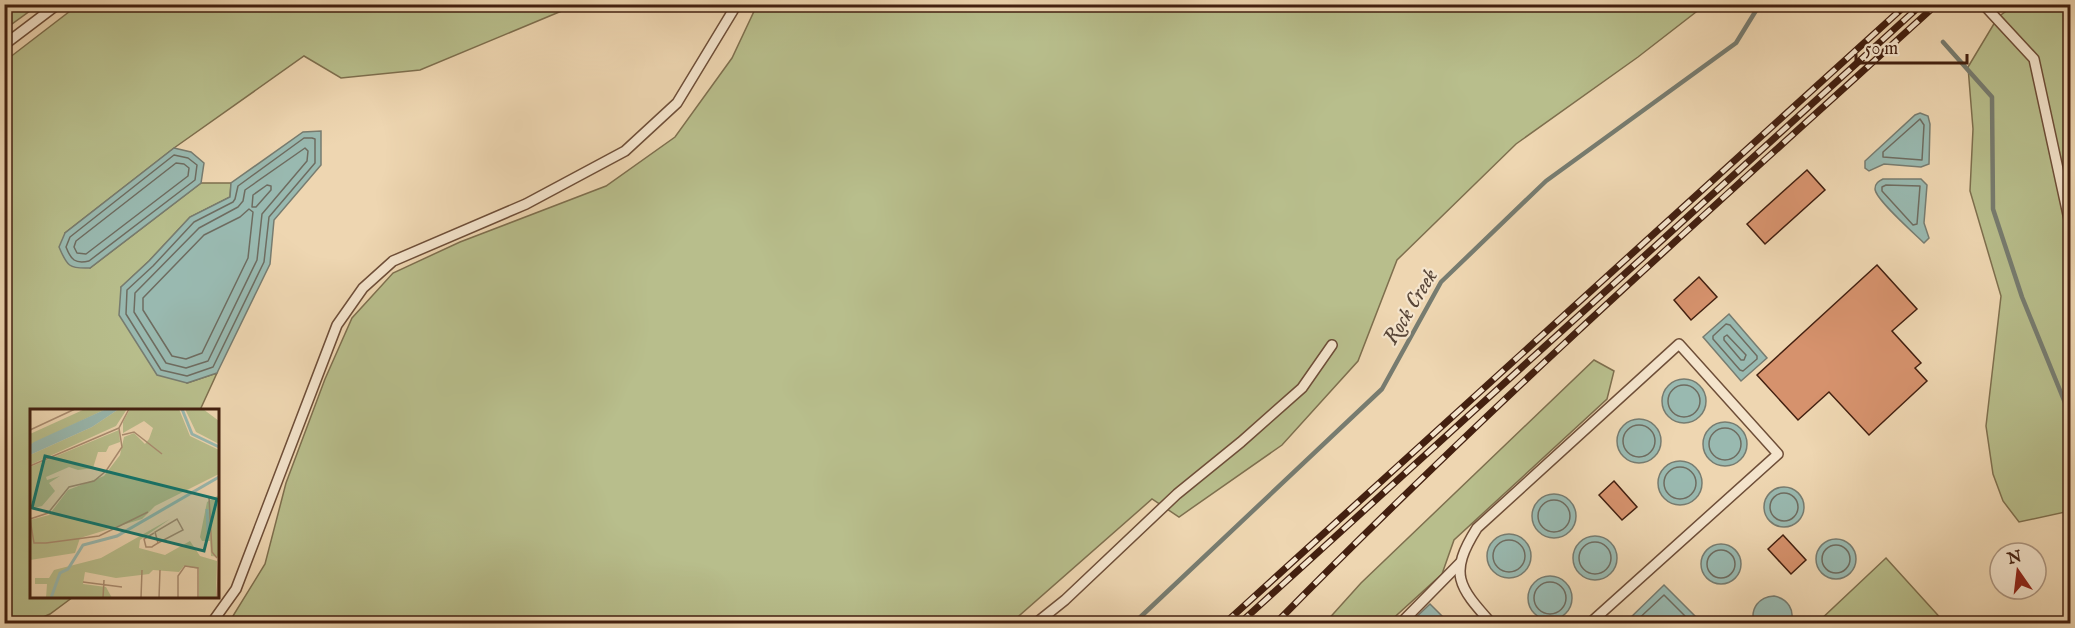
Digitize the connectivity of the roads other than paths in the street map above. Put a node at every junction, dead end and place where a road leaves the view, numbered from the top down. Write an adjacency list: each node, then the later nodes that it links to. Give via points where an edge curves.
1 (58, 4): 4 (lane)
2 (736, 4): 8 (lane, via 676,103 625,151 526,204 393,261 363,288 338,325 236,589)
3 (1983, 4): 5 (lane, via 2034,59)
4 (4, 45)
5 (2070, 224)
6 (1332, 345): 9 (lane, via 1302,388 1177,494)
7 (1460, 563): 10 (lane); 11 (lane, via 1463,588); 12 (lane, via 1477,528 1679,344 1778,453)
8 (211, 624)
9 (1035, 624)
10 (1400, 624)
11 (1492, 624)
12 (1589, 624)

